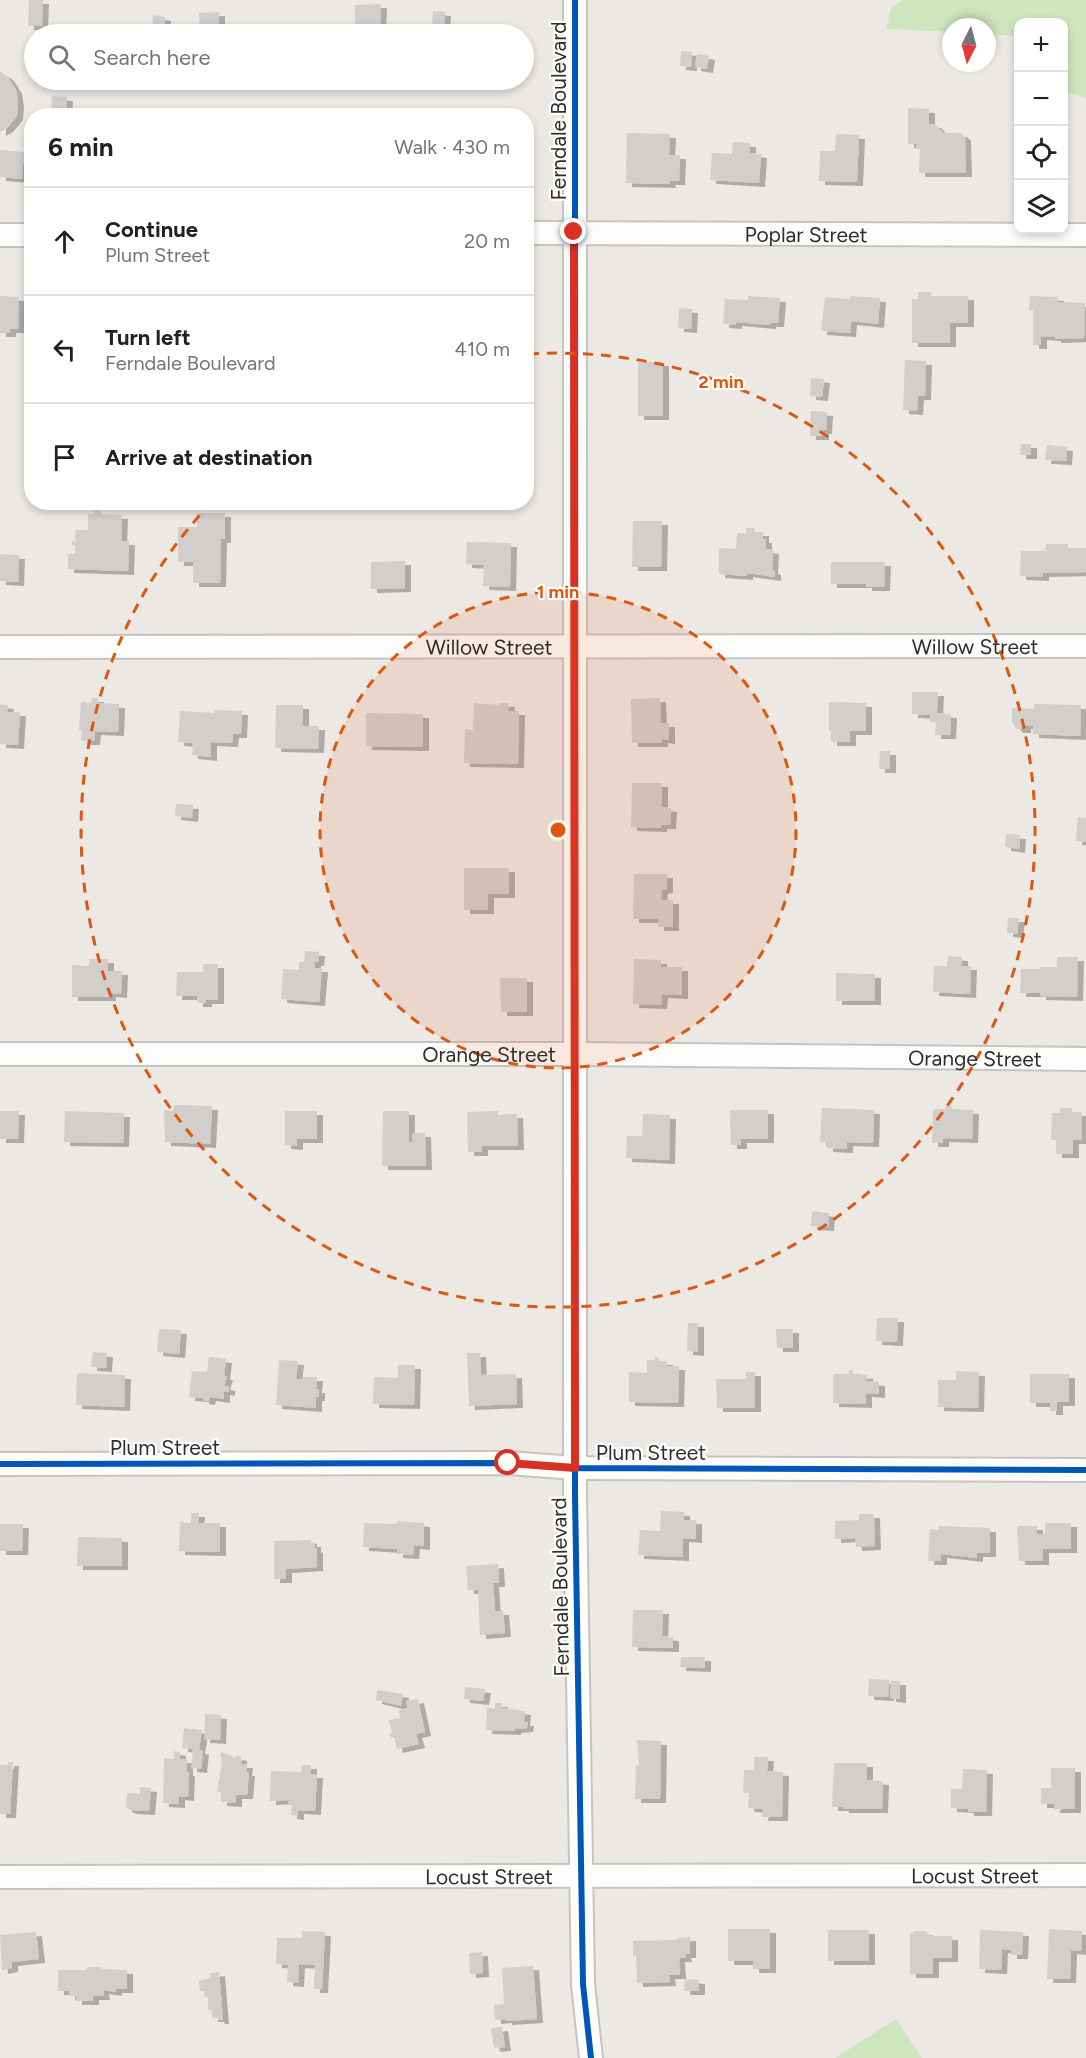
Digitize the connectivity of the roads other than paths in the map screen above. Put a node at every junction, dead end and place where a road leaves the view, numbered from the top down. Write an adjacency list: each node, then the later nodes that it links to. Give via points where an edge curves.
1 (575, 0): 2 (street, Ferndale Boulevard)
2 (574, 232): 3 (street, Poplar Street); 6 (street, Poplar Street); 7 (street, Ferndale Boulevard)
3 (534, 233)
4 (0, 235): 5 (street)
5 (24, 235)
6 (1086, 235)
7 (575, 646): 8 (street, Willow Street); 9 (street, Willow Street); 11 (street, Ferndale Boulevard)
8 (1086, 646)
9 (0, 647)
10 (0, 1054): 11 (street, Orange Street)
11 (575, 1054): 12 (street, Orange Street); 14 (street, Ferndale Boulevard)
12 (1086, 1059)
13 (0, 1464): 14 (street, Plum Street, via 508,1463)
14 (575, 1468): 15 (street, Plum Street); 18 (street, Ferndale Boulevard)
15 (1086, 1470)
16 (1086, 1875): 18 (street, Locust Street)
17 (0, 1877): 18 (street, Locust Street)
18 (581, 1877): 19 (street, Ferndale Boulevard, via 583,1984)
19 (591, 2058)

